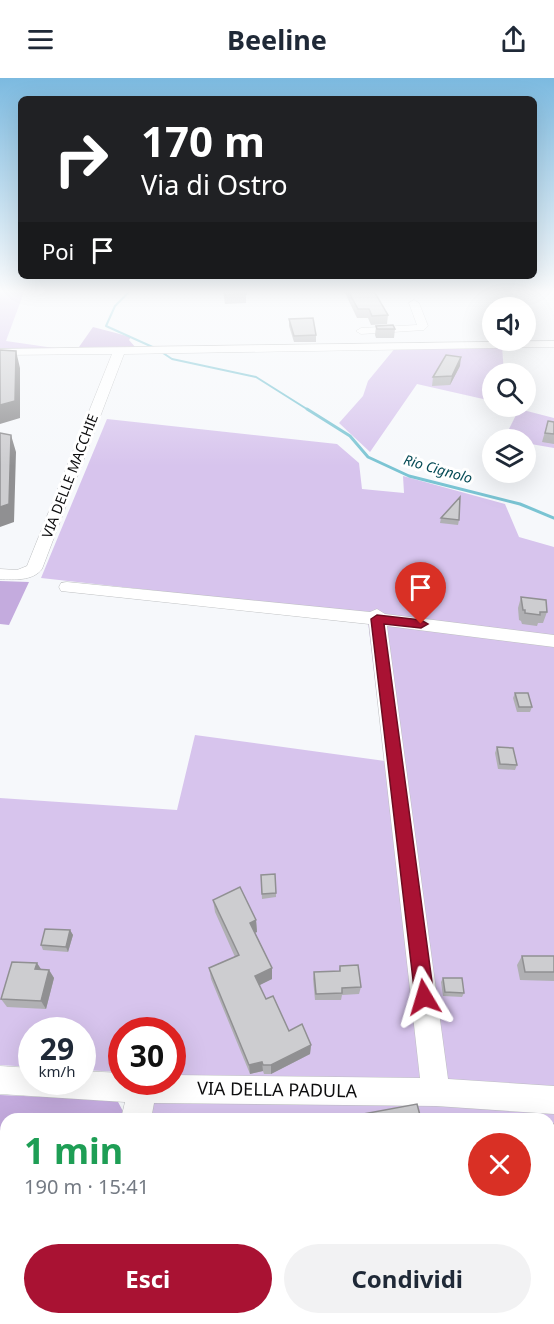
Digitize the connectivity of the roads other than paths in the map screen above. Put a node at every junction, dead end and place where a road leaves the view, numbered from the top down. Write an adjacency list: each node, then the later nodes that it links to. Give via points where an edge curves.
1 (74, 349): 4 (street)
2 (151, 349): 5 (street)
3 (0, 351): 4 (street)
4 (87, 351): 5 (street)
5 (119, 351): 6 (street, VIA DELLE MACCHIE, via 34,569 18,575)
6 (0, 574)
7 (67, 586): 8 (street)
8 (377, 617): 9 (street); 13 (street)
9 (554, 641)
10 (0, 1080): 11 (street, VIA DELLA PADULA)
11 (108, 1087)
12 (186, 1089): 13 (street, VIA DELLA PADULA)
13 (436, 1092): 15 (street, VIA DELLA PADULA)
14 (141, 1095): 16 (street)
15 (554, 1100)
16 (137, 1113)

